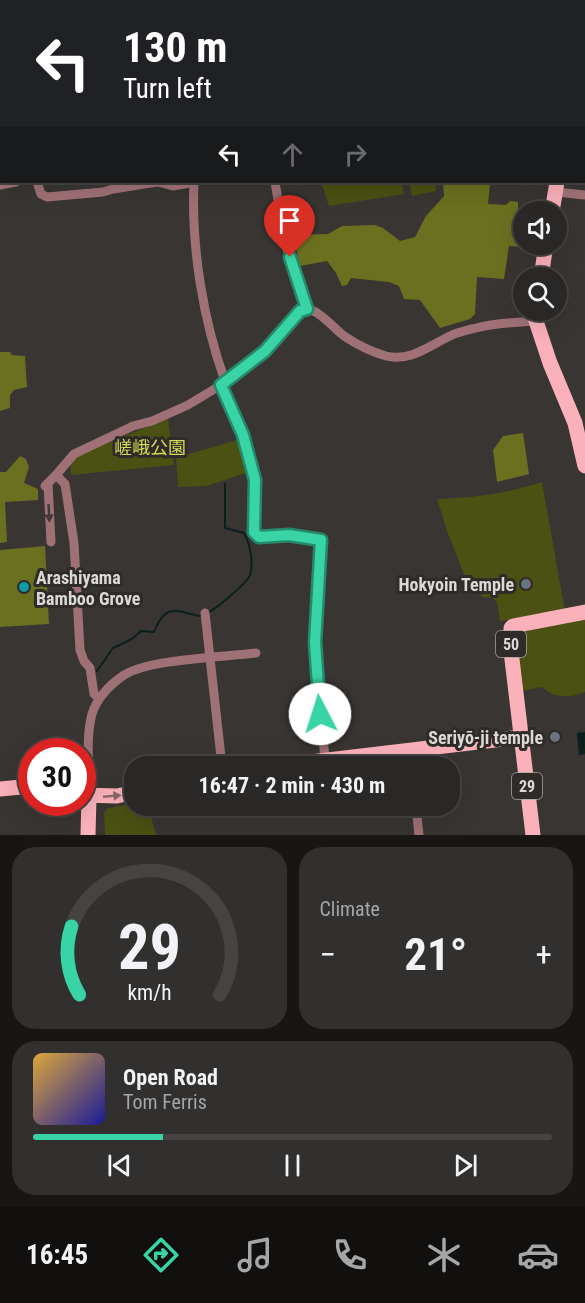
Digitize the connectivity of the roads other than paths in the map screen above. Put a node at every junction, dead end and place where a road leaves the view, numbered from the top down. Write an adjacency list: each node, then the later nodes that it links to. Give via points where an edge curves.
1 (37, 183): 2 (street, via 41,194 47,196)
2 (151, 183)
3 (162, 183): 4 (street)
4 (189, 183)
5 (194, 183): 12 (street, via 201,286)
6 (275, 183): 9 (street, via 285,243)
7 (557, 187): 8 (street)
8 (585, 195)
9 (307, 309): 10 (street, via 373,352 396,358 477,327); 12 (street, via 300,311 256,360)
10 (513, 321)
11 (537, 321): 13 (main road, via 575,423)
12 (223, 383): 14 (street, via 188,405 74,454); 25 (street, via 255,480 254,532 259,537 289,535 321,540 315,642)
13 (585, 466)
14 (56, 475): 15 (street, one-way to 15, via 46,485); 20 (street, via 65,484 74,543 80,650 90,668 94,694)
15 (51, 542)
16 (585, 612): 21 (main road, 50, via 511,628)
17 (205, 613): 19 (street)
18 (256, 653): 19 (street)
19 (210, 659): 20 (street, via 157,664 125,675); 24 (street)
20 (99, 698): 22 (street, via 92,712)
21 (521, 736): 23 (main road); 36 (main road, 29)
22 (89, 738)
23 (410, 750): 26 (main road); 27 (street)
24 (221, 756)
25 (325, 756)
26 (359, 756)
27 (411, 756)
28 (18, 787): 29 (main road)
29 (0, 789)
30 (124, 794): 31 (main road, one-way to 30)
31 (96, 796)
32 (87, 816): 34 (main road)
33 (417, 816): 35 (street)
34 (88, 835)
35 (419, 835)
36 (533, 835)

